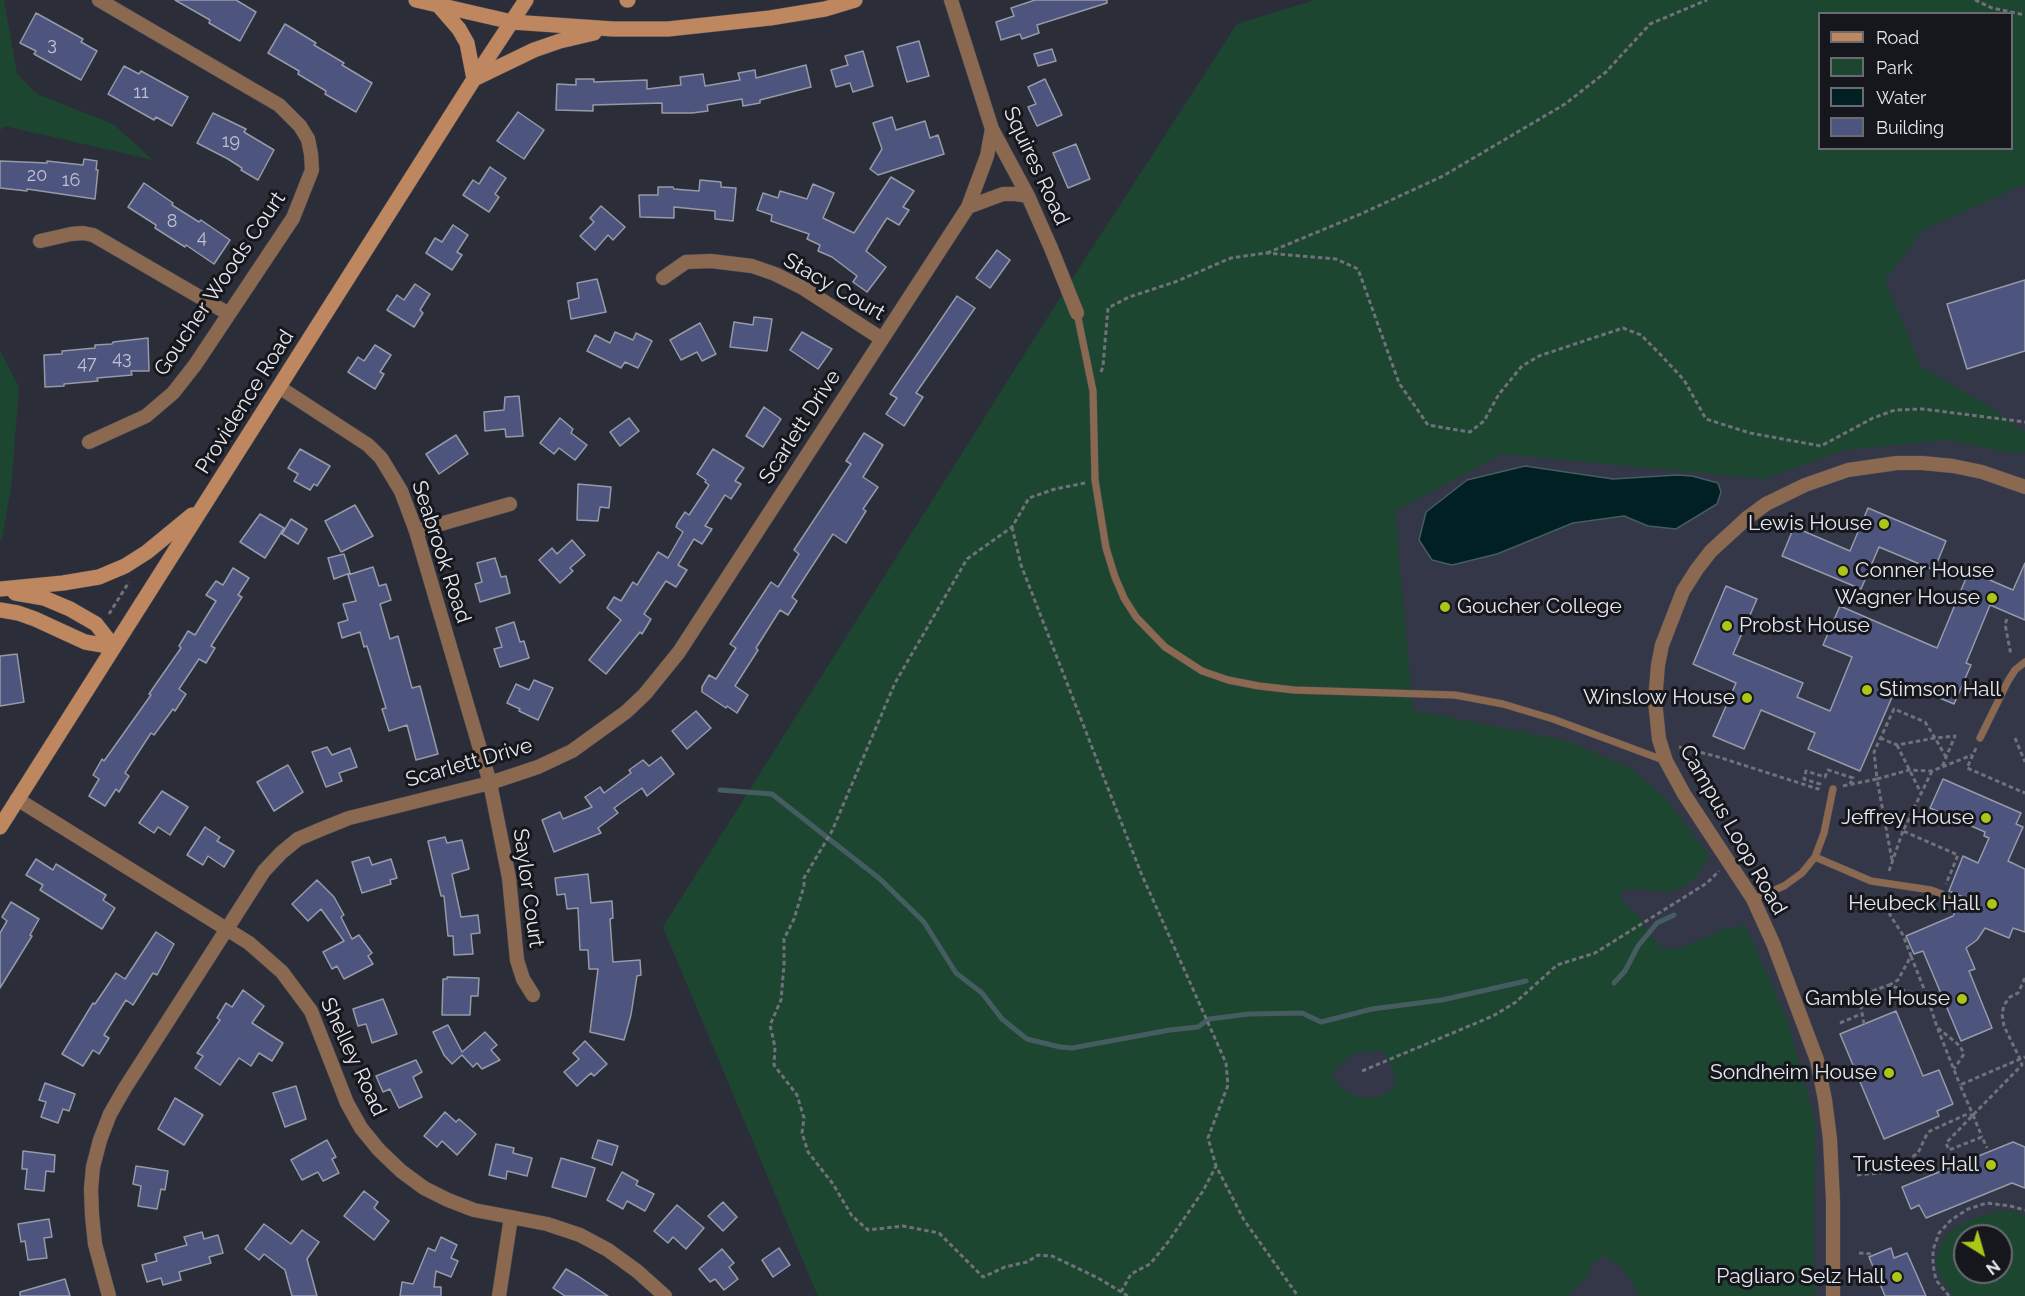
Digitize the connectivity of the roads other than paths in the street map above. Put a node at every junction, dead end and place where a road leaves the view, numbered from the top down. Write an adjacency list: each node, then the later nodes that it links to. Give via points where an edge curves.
1 (99, 0): 16 (street, Goucher Woods Court, via 279,105 308,139 312,170 294,218)
2 (416, 0): 6 (street)
3 (526, 0): 7 (street, Providence Road)
4 (855, 0): 8 (street, via 770,18 668,29)
5 (951, 0): 10 (street, Squires Road)
6 (439, 6): 7 (street); 9 (street, via 467,43)
7 (512, 22): 8 (street); 9 (street, Providence Road)
8 (613, 29): 9 (street, via 560,41)
9 (474, 79): 18 (street, Providence Road)
10 (992, 129): 11 (street, Squires Road); 12 (street, Scarlett Drive, via 987,156)
11 (1028, 196): 12 (street, via 1003,194); 15 (street, Squires Road)
12 (968, 207): 17 (street, Scarlett Drive)
13 (40, 241): 16 (street, via 71,234 93,235)
14 (663, 278): 17 (street, Stacy Court, via 686,262 752,266 803,288)
15 (1077, 313): 29 (lane, via 1093,391 1095,480 1106,548 1124,598 1165,647 1202,671 1228,680 1294,690 1455,695 1487,701 1553,719)
16 (229, 314): 19 (street, Goucher Woods Court, via 165,402 147,416)
17 (882, 339): 30 (street, Scarlett Drive, via 679,652 645,694 618,719 572,751)
18 (279, 387): 21 (street, Providence Road); 23 (street, Seabrook Road, via 349,431 381,458 401,491)
19 (89, 442)
20 (2025, 487): 29 (street, Campus Loop Road, via 1953,466 1874,466 1848,470 1805,485 1747,518 1697,569 1669,625 1658,665 1655,701)
21 (205, 503): 24 (street, via 147,552 107,574); 26 (street, Providence Road)
22 (510, 504): 23 (street)
23 (416, 531): 30 (street, Seabrook Road)
24 (0, 590): 26 (street, via 44,598 70,609 96,624)
25 (0, 610): 26 (street, via 36,619 85,642)
26 (114, 647): 32 (street, Providence Road)
27 (2025, 662): 28 (lane, via 2008,681)
28 (1980, 738)
29 (1666, 761): 35 (street, Campus Loop Road, via 1683,794)
30 (490, 783): 37 (street, Scarlett Drive, via 350,818 298,839 264,872); 38 (street, Saylor Court, via 509,878 517,960)
31 (1833, 789): 34 (lane)
32 (17, 799): 33 (street, Providence Road); 37 (street, Shelley Road)
33 (0, 827)
34 (1815, 857): 35 (lane, via 1784,886); 36 (lane, via 1871,881 1931,890)
35 (1753, 899): 43 (street, Campus Loop Road, via 1800,1013 1826,1100 1832,1171)
36 (1951, 902)
37 (227, 928): 39 (street, Shelley Road, via 264,954 299,992 311,1011 347,1103 379,1150 424,1188 474,1210); 40 (street, Scarlett Drive, via 125,1088 100,1140 93,1167 92,1215)
38 (533, 995)
39 (511, 1217): 41 (street); 42 (street, Shelley Road, via 580,1235 637,1270)
40 (108, 1296)
41 (499, 1296)
42 (665, 1296)
43 (1833, 1296)

